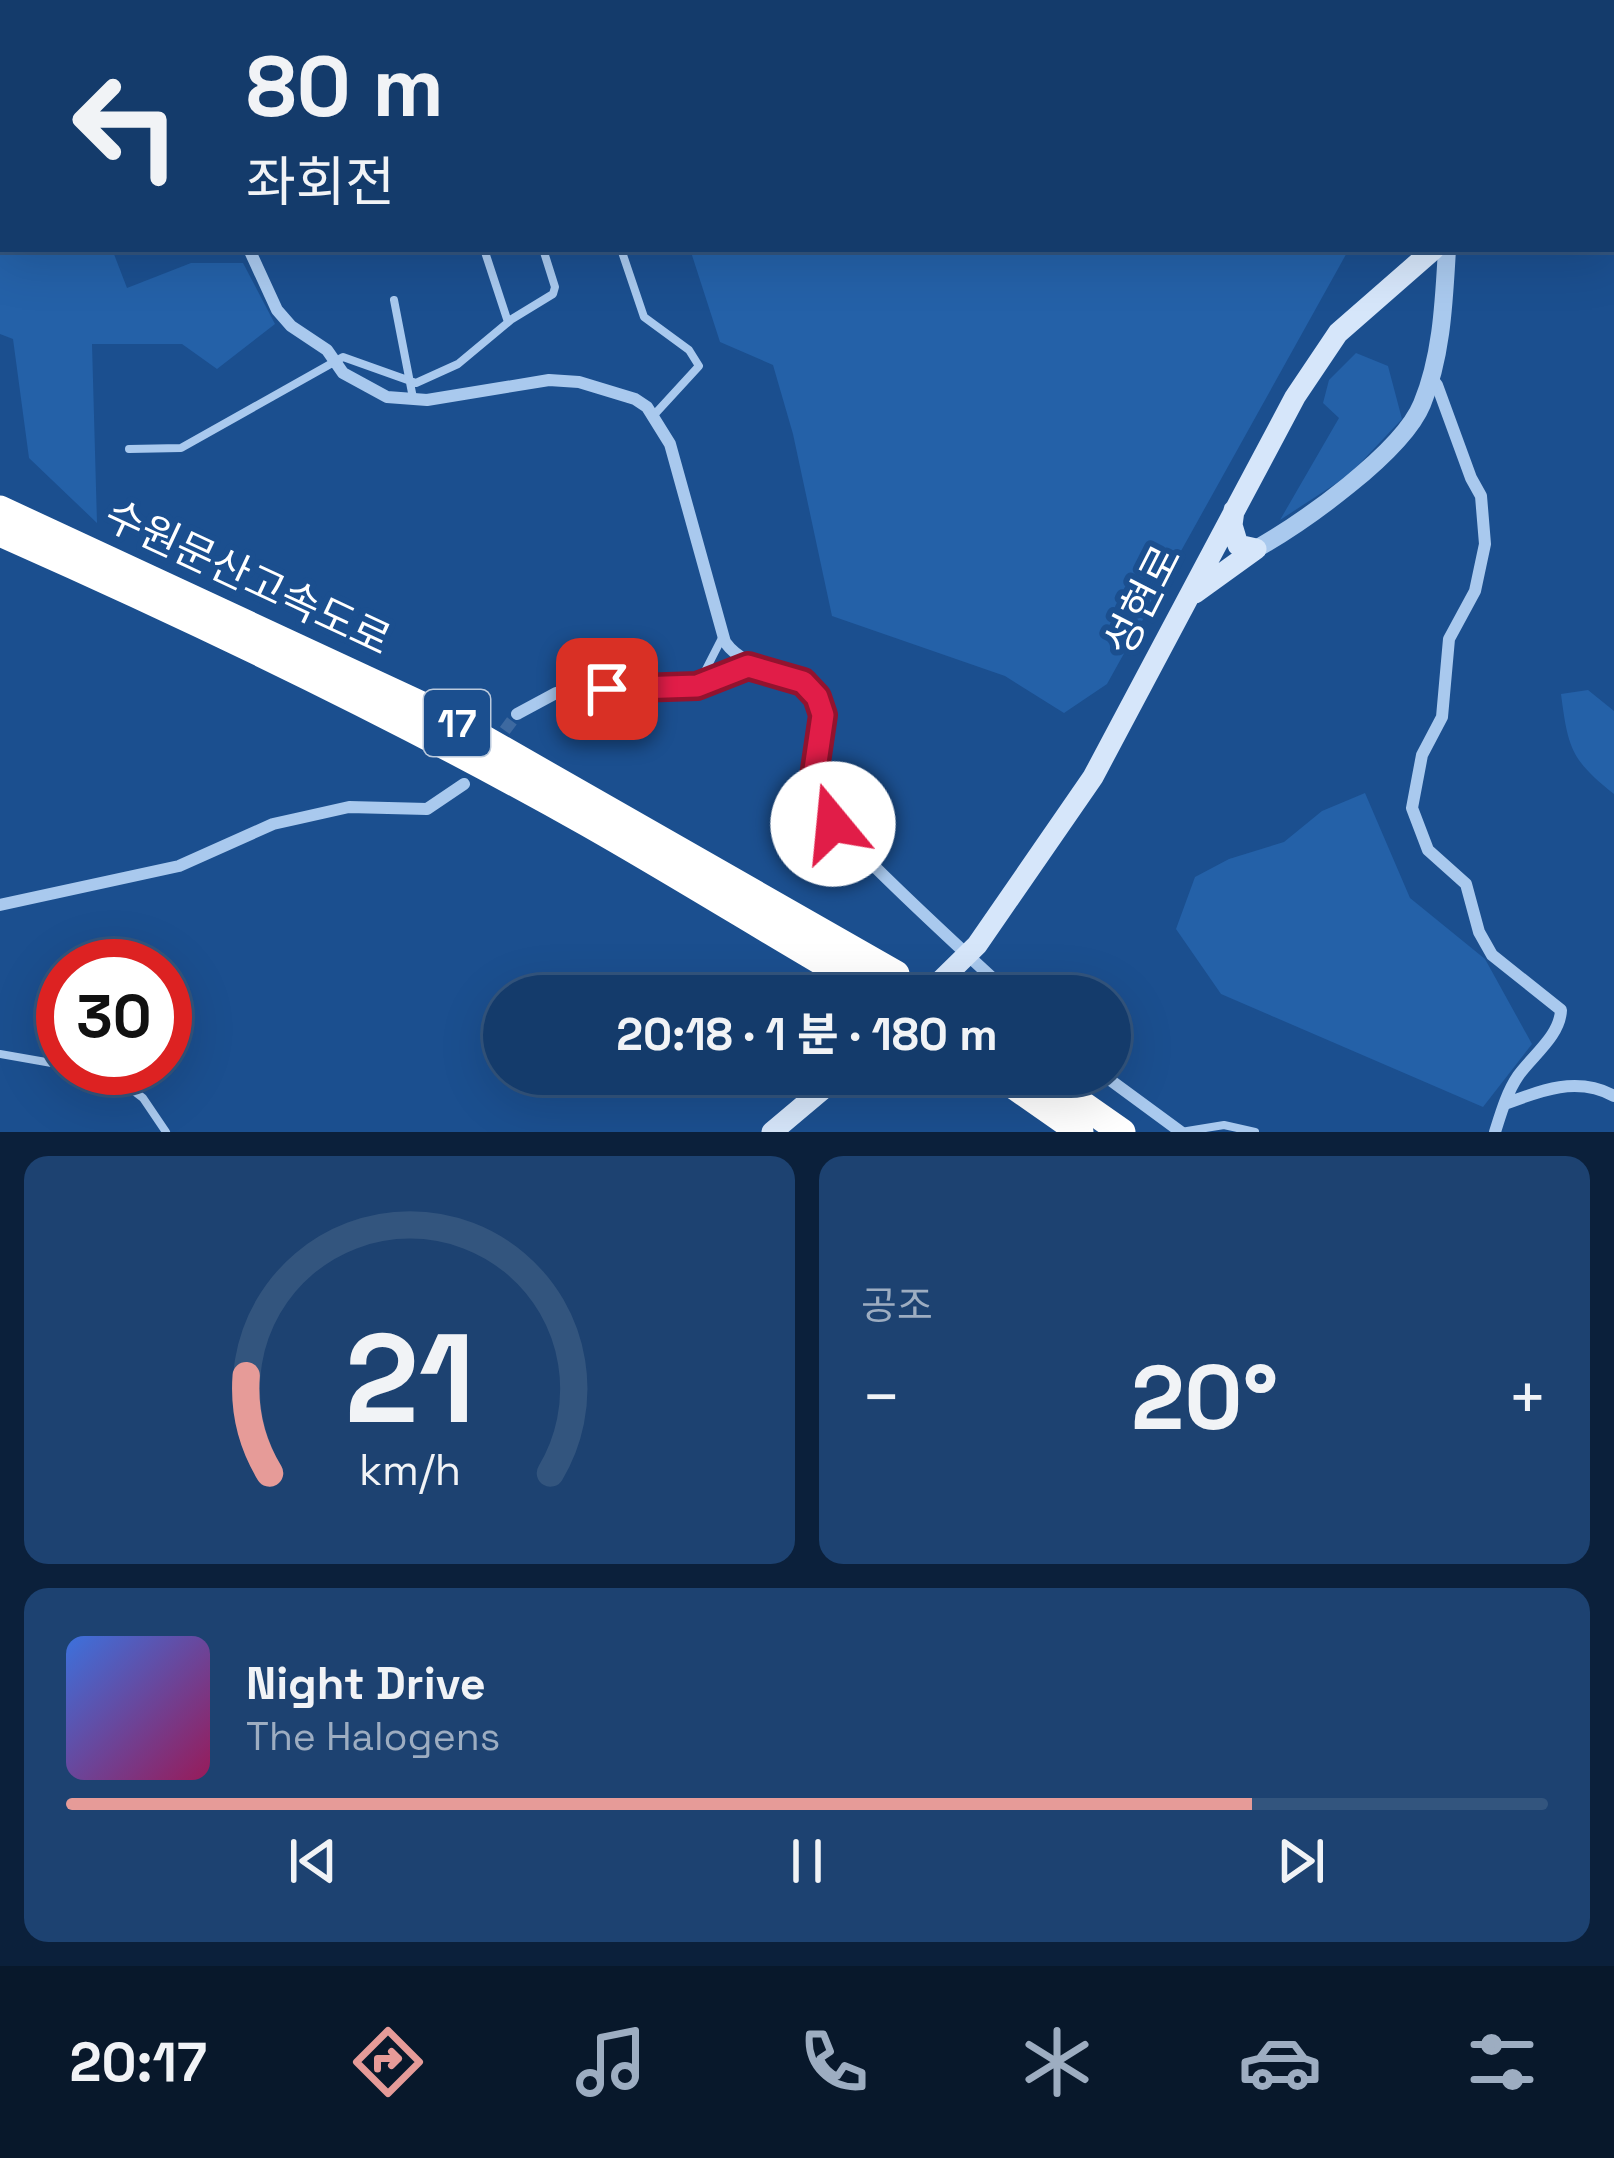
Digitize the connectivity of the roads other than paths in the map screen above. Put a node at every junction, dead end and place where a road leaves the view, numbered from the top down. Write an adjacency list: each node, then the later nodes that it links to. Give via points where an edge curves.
1 (250, 252): 9 (street, via 277,310)
2 (485, 252): 8 (lane)
3 (544, 252): 8 (lane, via 553,294)
4 (622, 252): 13 (lane, via 644,317 699,366)
5 (1431, 252): 16 (main road, 성현로, via 1338,333)
6 (1447, 252): 10 (street)
7 (394, 300): 11 (lane)
8 (508, 322): 11 (lane, via 442,373)
9 (333, 359): 11 (lane); 12 (street, via 387,397); 14 (lane, via 182,448)
10 (1431, 377): 18 (street, via 1422,406 1393,444); 39 (street, via 1481,496 1485,544 1475,591 1449,639 1442,717 1422,755 1412,808 1428,850 1466,884 1492,955 1561,1010)
11 (409, 379): 12 (lane)
12 (413, 400): 13 (street, via 550,380 635,399)
13 (654, 415): 20 (street, via 670,444)
14 (129, 448)
15 (0, 509): 28 (highway, 수원문산고속도로 / 17, via 440,713)
16 (1234, 509): 18 (main road, via 1236,541); 19 (main road, 성현로)
17 (0, 533): 27 (highway, 수원문산고속도로 / 17, via 264,656)
18 (1256, 549): 19 (main road)
19 (1186, 602): 26 (main road, 성현로, via 1093,777)
20 (723, 636): 21 (street); 22 (lane)
21 (748, 666): 22 (street); 26 (street, via 803,682 817,697 822,740 813,783 825,814)
22 (697, 686): 23 (street, via 572,689)
23 (517, 714)
24 (464, 784): 25 (street, via 427,809 349,807 300,818 178,866)
25 (0, 905)
26 (967, 955): 29 (main road, 성현로); 30 (street)
27 (869, 975)
28 (871, 975)
29 (947, 975)
30 (989, 975)
31 (0, 1054): 32 (lane)
32 (36, 1061)
33 (139, 1095): 40 (lane)
34 (816, 1095): 41 (main road)
35 (1027, 1095): 42 (highway)
36 (1070, 1095): 43 (highway)
37 (1131, 1095): 44 (street)
38 (1614, 1096): 39 (street, via 1578,1084)
39 (1504, 1104): 46 (street)
40 (166, 1132)
41 (772, 1132)
42 (1080, 1132)
43 (1122, 1132)
44 (1181, 1132): 45 (lane, via 1224,1125)
45 (1255, 1132)
46 (1495, 1132)

